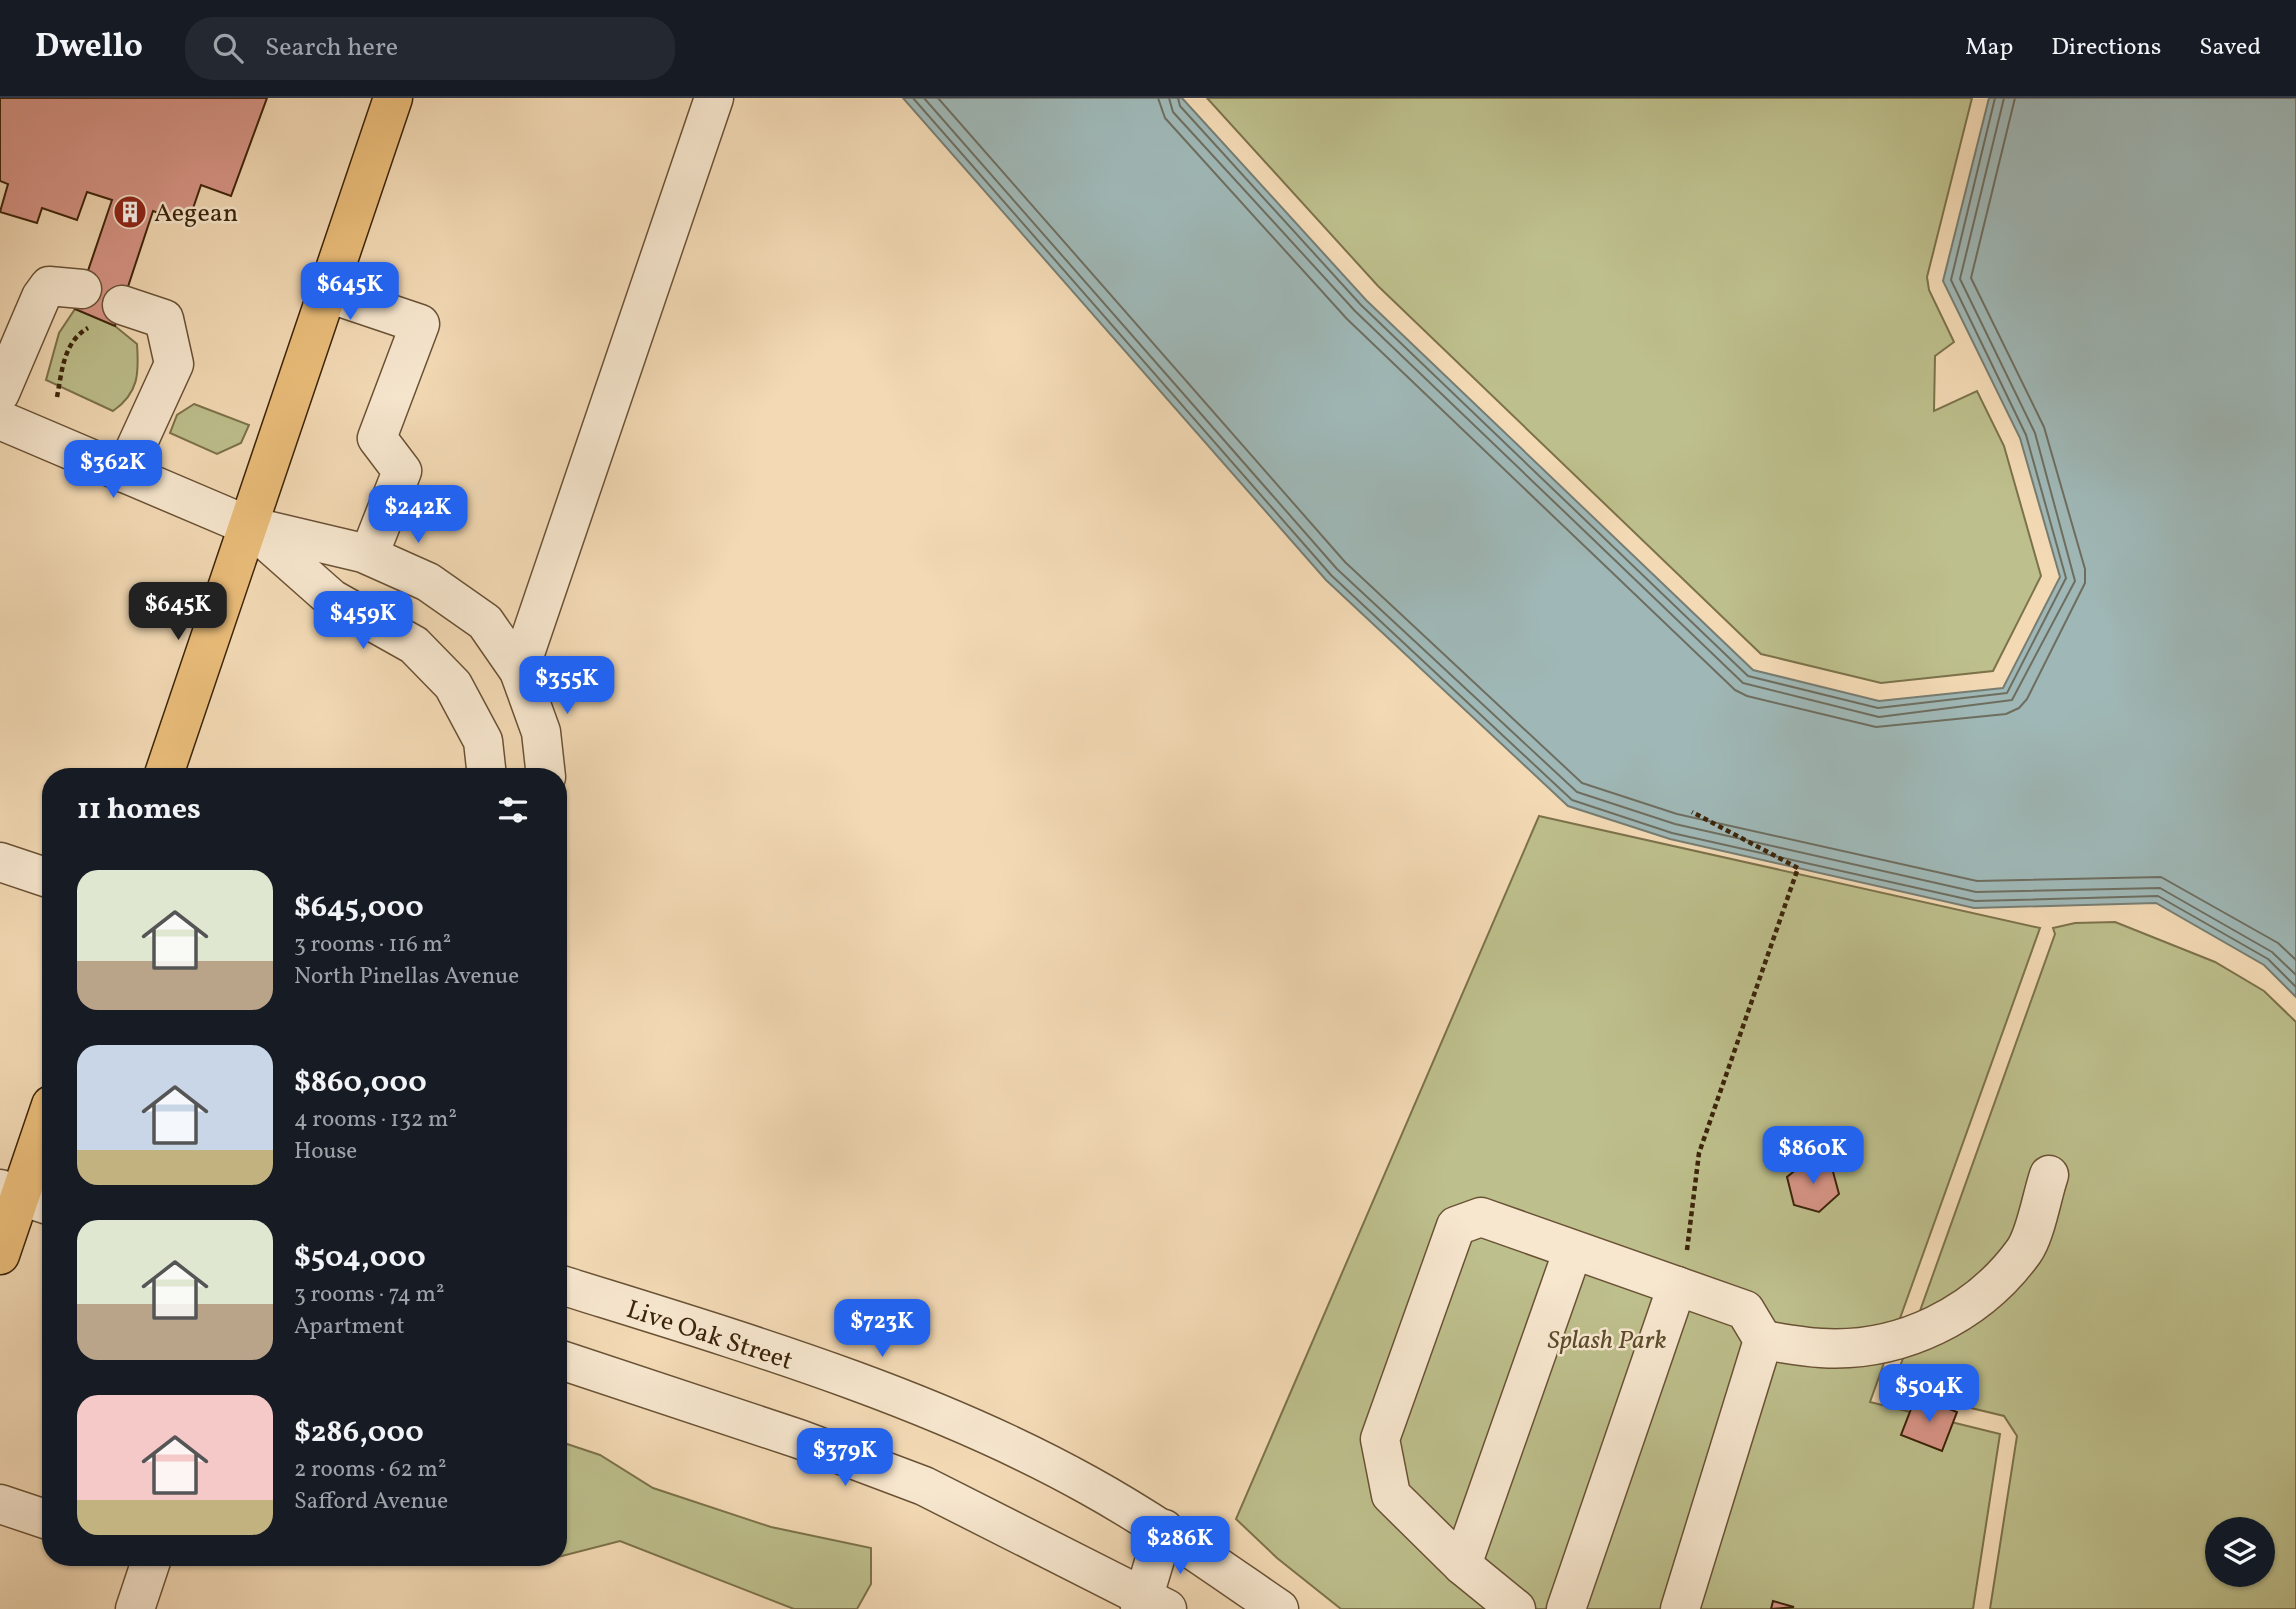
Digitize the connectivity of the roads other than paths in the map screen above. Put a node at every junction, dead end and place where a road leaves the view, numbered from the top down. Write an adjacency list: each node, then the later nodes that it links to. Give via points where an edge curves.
1 (393, 98): 3 (main road)
2 (714, 98): 9 (street)
3 (328, 293): 7 (main road); 8 (street, via 420,324 377,438 402,471)
4 (0, 393): 6 (street, via 49,286 100,306 164,319 174,364)
5 (0, 420): 6 (street)
6 (124, 473): 7 (street)
7 (249, 526): 8 (street); 10 (main road); 11 (street, via 332,599 414,645 453,685 483,740)
8 (369, 555): 9 (street, via 428,582 485,622)
9 (520, 671): 12 (street, via 541,732)
10 (166, 768)
11 (486, 768)
12 (546, 768)
13 (0, 862): 14 (street)
14 (42, 876)
15 (42, 1136): 17 (main road)
16 (2049, 1175): 22 (street, via 2025,1249 1981,1297 1932,1329 1874,1346 1822,1348)
17 (24, 1197): 19 (main road)
18 (1573, 1250): 20 (street); 27 (street); 27 (street, via 1481,1217 1456,1226 1380,1439 1391,1495)
19 (0, 1255)
20 (1682, 1271): 22 (street, via 1745,1310); 33 (street)
21 (567, 1287): 26 (street, Live Oak Street, via 896,1396 1006,1443)
22 (1763, 1340): 34 (street)
23 (567, 1362): 29 (street, via 924,1486)
24 (0, 1503): 25 (street)
25 (42, 1518)
26 (1164, 1529): 29 (street); 31 (street, Live Oak Street)
27 (1462, 1565): 32 (street)
28 (149, 1566): 30 (street)
29 (1149, 1604)
30 (135, 1609)
31 (1279, 1609)
32 (1516, 1609)
33 (1566, 1609)
34 (1680, 1609)

